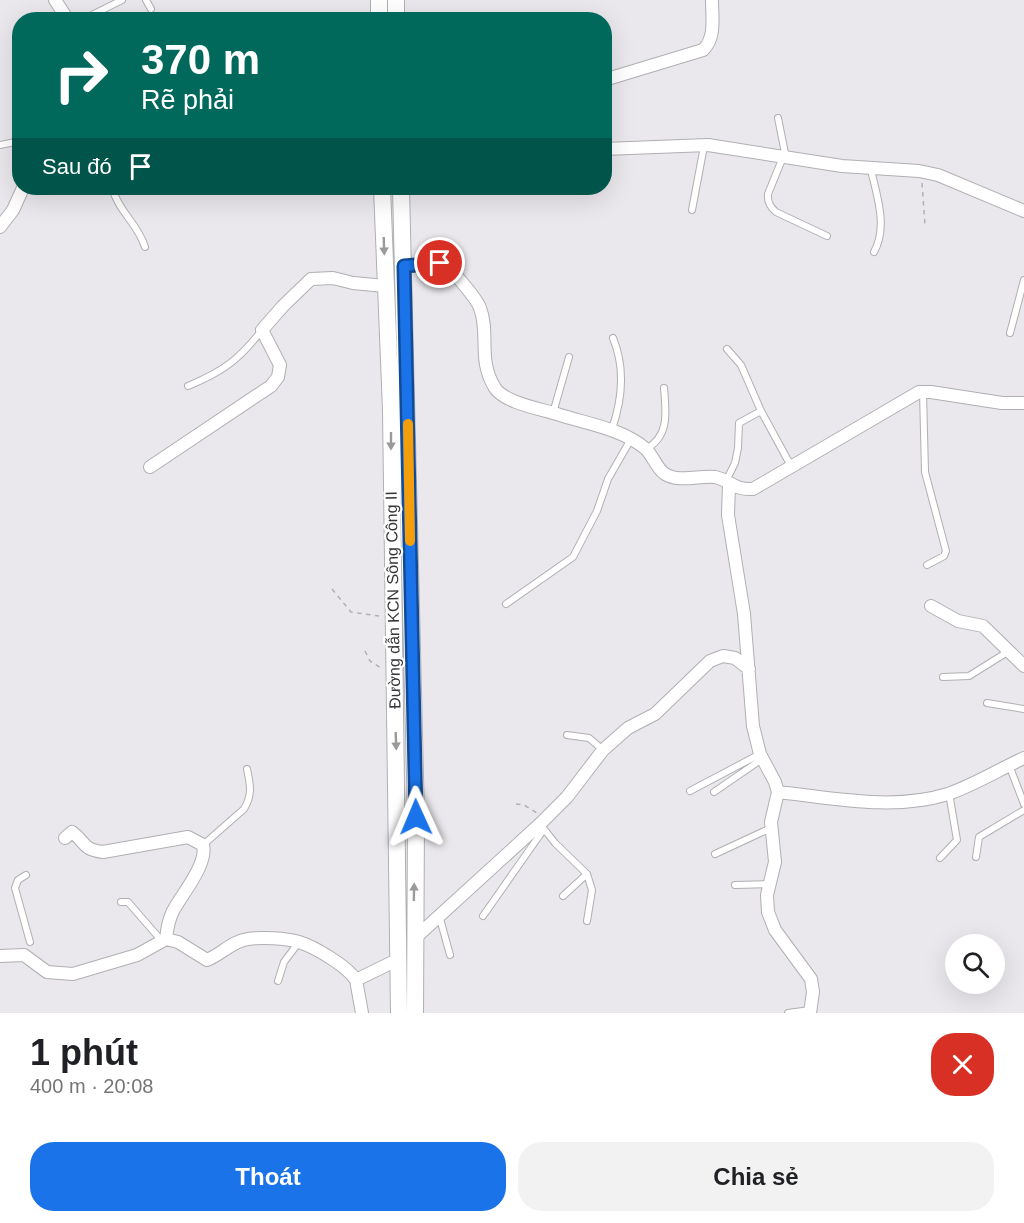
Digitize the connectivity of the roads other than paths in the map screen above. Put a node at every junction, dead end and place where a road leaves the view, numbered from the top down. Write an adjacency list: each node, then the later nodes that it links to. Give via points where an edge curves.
1 (122, 0): 5 (lane)
2 (146, 0): 4 (lane)
3 (712, 0): 6 (street, via 712,36 703,50)
4 (151, 9)
5 (98, 12)
6 (612, 78)
7 (778, 118): 10 (lane)
8 (704, 146): 9 (street); 10 (street); 16 (lane)
9 (612, 149)
10 (785, 158): 11 (street); 19 (lane, via 768,194 770,208)
11 (871, 170): 17 (street, via 938,175); 21 (lane, via 881,235)
12 (20, 195): 18 (street)
13 (114, 195): 20 (lane)
14 (382, 195): 24 (street, Đường dẫn KCN Sông Công II, one-way to 24)
15 (401, 195): 22 (street, Đường dẫn KCN Sông Công II)
16 (692, 210)
17 (1024, 211)
18 (0, 227)
19 (827, 236)
20 (145, 247)
21 (874, 252)
22 (404, 266): 35 (street, via 440,263 455,273 480,307 484,357 495,388 503,396); 63 (street, Đường dẫn KCN Sông Công II)
23 (1024, 280): 26 (lane)
24 (386, 286): 25 (street, via 333,278 311,279); 64 (street, Đường dẫn KCN Sông Công II, one-way to 64)
25 (262, 330): 30 (lane, via 231,365); 40 (street, via 280,364 276,380)
26 (1010, 333)
27 (613, 338): 36 (lane, via 620,354 621,388)
28 (727, 349): 34 (lane, via 741,365)
29 (570, 357): 35 (lane)
30 (188, 386)
31 (664, 388): 38 (lane, via 666,422 657,441)
32 (923, 391): 33 (street); 39 (street); 42 (lane, via 925,472 946,551)
33 (1024, 403)
34 (761, 411): 39 (lane); 41 (lane, via 739,423 738,448)
35 (553, 413): 36 (street)
36 (612, 429): 37 (street)
37 (631, 439): 38 (street); 43 (lane, via 573,557)
38 (646, 449): 41 (street, via 664,474 676,478 713,477)
39 (791, 466): 41 (street, via 753,489 743,490)
40 (150, 467)
41 (727, 483): 47 (street)
42 (927, 565)
43 (506, 604)
44 (931, 606): 45 (street, via 958,621 983,626)
45 (1009, 651): 46 (street); 48 (lane, via 969,676)
46 (1024, 666)
47 (749, 669): 52 (street, via 735,658 723,656 710,661 655,714 628,728); 53 (street, via 753,726)
48 (943, 677)
49 (987, 703): 50 (lane)
50 (1024, 709)
51 (567, 735): 52 (lane, via 589,738)
52 (603, 750): 65 (street)
53 (761, 757): 57 (lane); 58 (lane); 59 (street)
54 (1024, 758): 55 (street)
55 (1009, 765): 60 (street); 61 (lane)
56 (247, 769): 68 (lane, via 249,801)
57 (690, 791)
58 (714, 792)
59 (778, 792): 60 (street, via 868,802 900,802); 66 (street)
60 (949, 793): 71 (lane, via 958,834)
61 (1024, 804)
62 (1024, 810): 70 (lane, via 979,837)
63 (416, 817): 64 (street); 82 (street, Đường dẫn KCN Sông Công II, one-way to 63)
64 (397, 818): 87 (street, Đường dẫn KCN Sông Công II)
65 (543, 824): 72 (lane, via 555,843); 78 (street); 79 (lane)
66 (771, 828): 69 (lane); 74 (street, via 775,862)
67 (64, 838): 68 (street, via 72,832 82,845 103,852 188,837)
68 (203, 845): 81 (street, via 196,874 172,913)
69 (715, 854)
70 (976, 857)
71 (940, 858)
72 (587, 873): 76 (lane); 80 (lane, via 592,890)
73 (26, 875): 83 (lane, via 15,888)
74 (771, 884): 75 (lane); 90 (street, via 768,912 775,930 811,979)
75 (735, 885)
76 (562, 897)
77 (121, 902): 81 (lane, via 128,902)
78 (440, 915): 82 (street); 85 (lane)
79 (483, 916)
80 (587, 921)
81 (164, 939): 84 (street, via 178,942 207,960 248,939); 86 (street, via 137,955 73,974 47,972 31,956)
82 (414, 939): 93 (street, Đường dẫn KCN Sông Công II)
83 (30, 942)
84 (299, 942): 88 (street, via 342,966); 89 (lane, via 284,962)
85 (450, 954)
86 (0, 956)
87 (399, 958): 88 (street); 92 (street, Đường dẫn KCN Sông Công II)
88 (356, 980): 91 (street)
89 (278, 981)
90 (810, 1012): 94 (lane)
91 (362, 1013)
92 (399, 1013)
93 (415, 1013)
94 (788, 1013)

